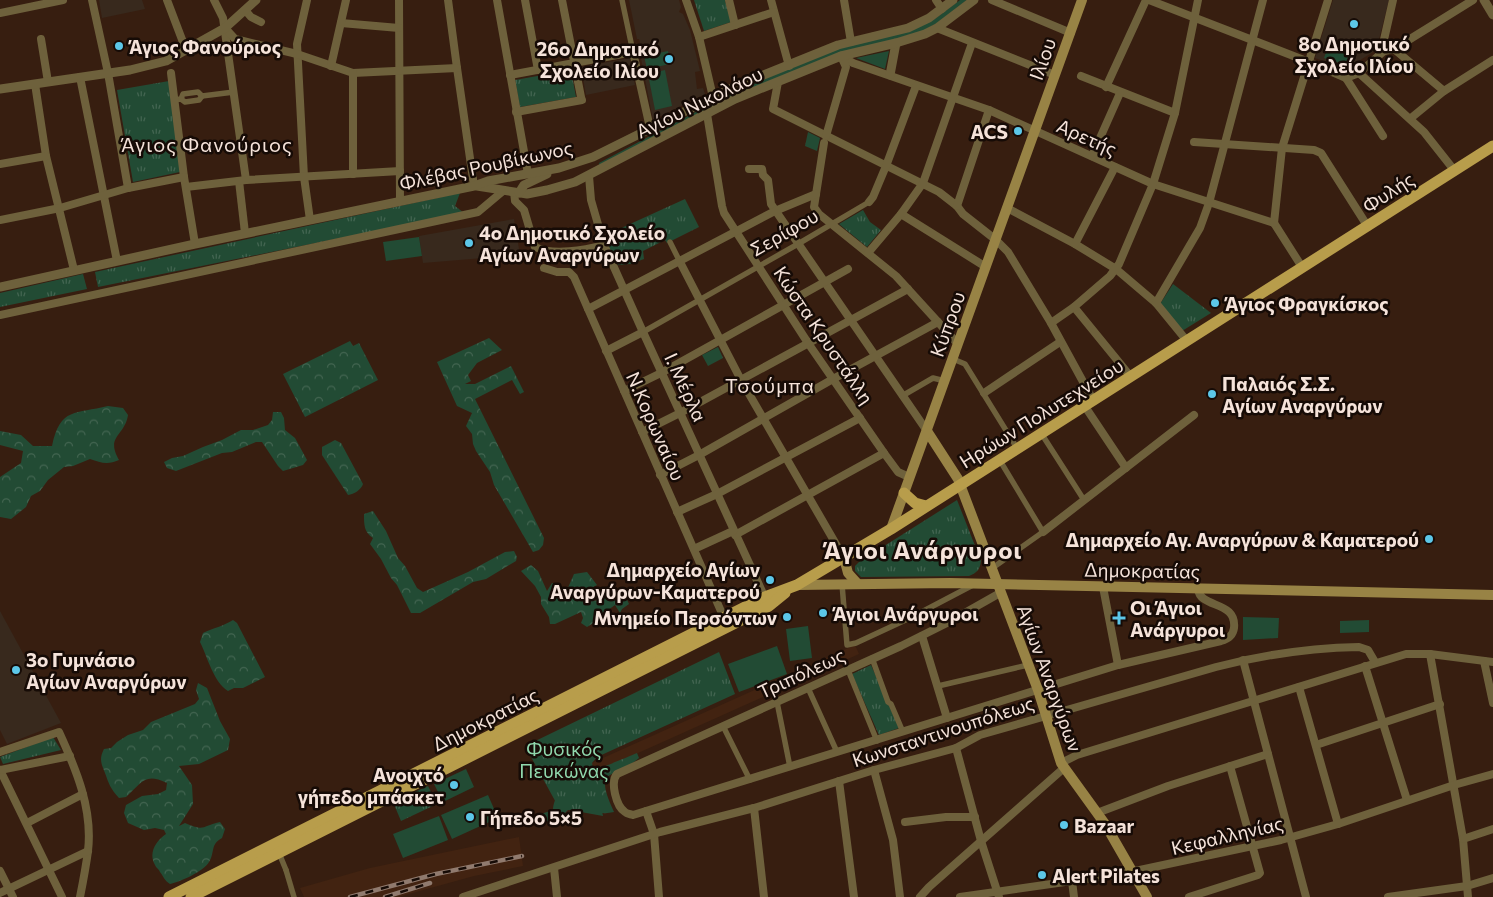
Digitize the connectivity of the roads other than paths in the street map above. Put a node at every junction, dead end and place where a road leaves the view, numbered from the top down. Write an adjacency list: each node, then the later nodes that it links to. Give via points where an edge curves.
1 (63, 0): 33 (street)
2 (92, 0): 63 (street)
3 (167, 0): 50 (street)
4 (214, 0): 39 (street)
5 (256, 0): 31 (street)
6 (307, 0): 53 (street)
7 (346, 0): 37 (street)
8 (399, 0): 40 (street)
9 (448, 0): 60 (street)
10 (497, 0): 67 (street)
11 (525, 0): 61 (street)
12 (562, 0): 57 (street)
13 (622, 0): 52 (street)
14 (686, 0): 43 (street)
15 (729, 0): 38 (street)
16 (770, 0): 32 (street)
17 (844, 0): 46 (street)
18 (936, 0): 30 (street)
19 (953, 0): 30 (street, Φλέβας Ρουβίκωνος)
20 (974, 0): 41 (street)
21 (992, 0): 42 (street)
22 (1082, 0): 42 (main road, Ιλίου)
23 (1148, 0): 35 (street); 77 (street)
24 (1198, 0): 35 (street)
25 (1263, 0): 45 (street)
26 (1328, 0): 56 (street)
27 (1393, 0): 51 (street)
28 (1473, 0): 49 (street)
29 (1484, 0): 34 (street)
30 (942, 9): 46 (street, Φλέβας Ρουβίκωνος, via 908,28)
31 (244, 10): 36 (street); 39 (street)
32 (774, 12): 38 (street); 59 (street)
33 (0, 13)
34 (1493, 15)
35 (1194, 18): 45 (street); 87 (street)
36 (261, 22)
37 (341, 23): 40 (street); 58 (street)
38 (735, 25): 43 (street)
39 (225, 28): 50 (street); 53 (street, via 235,39); 80 (street)
40 (399, 28): 62 (street)
41 (937, 28): 47 (street, Αγίου Νικολάου); 48 (street)
42 (1071, 33): 69 (main road, Ιλίου)
43 (698, 37): 82 (street)
44 (41, 39): 73 (street)
45 (1252, 39): 56 (street); 95 (street)
46 (851, 42): 59 (street, Φλέβας Ρουβίκωνος)
47 (896, 43): 54 (street, Αγίου Νικολάου); 68 (street)
48 (972, 43): 69 (street); 83 (street)
49 (1394, 49): 51 (street); 79 (street)
50 (186, 50): 63 (street, via 157,65)
51 (1384, 51): 66 (street)
52 (633, 52): 57 (street); 90 (street)
53 (297, 54): 58 (street); 111 (street)
54 (841, 56): 68 (street, Αρετής); 74 (street, Αγίου Νικολάου); 93 (street, via 846,67)
55 (1493, 60): 79 (street)
56 (1309, 62): 72 (street); 97 (street)
57 (575, 63): 61 (street); 86 (street, via 582,99)
58 (331, 66): 65 (street)
59 (789, 66): 82 (street, Φλέβας Ρουβίκωνος)
60 (457, 68): 62 (street); 115 (street)
61 (538, 70): 67 (street)
62 (399, 72): 65 (street); 106 (street)
63 (108, 73): 71 (street); 117 (street)
64 (171, 73): 84 (street)
65 (354, 73): 107 (street)
66 (1359, 73): 72 (street); 89 (street)
67 (510, 75): 86 (street)
68 (890, 75): 76 (street, Αρετής)
69 (1055, 75): 91 (main road, Ιλίου)
70 (1081, 76): 77 (street)
71 (80, 77): 73 (street); 121 (street)
72 (1346, 78): 92 (street)
73 (48, 82): 75 (street)
74 (778, 82): 88 (street, Αγίου Νικολάου); 93 (street, via 773,109)
75 (35, 84): 78 (street); 98 (street)
76 (916, 86): 83 (street, Αρετής); 101 (street, Σερίφου)
77 (1106, 87): 81 (street)
78 (0, 89)
79 (1444, 91): 89 (street)
80 (234, 92): 84 (street, via 202,96 198,92 183,94); 112 (street)
81 (1120, 93): 87 (street); 99 (street)
82 (713, 97): 90 (street, Φλέβας Ρουβίκωνος)
83 (952, 98): 85 (street, Αρετής); 113 (street)
84 (178, 99): 109 (street)
85 (989, 110): 91 (street, Αρετής); 125 (street)
86 (516, 112): 108 (street)
87 (1175, 113): 114 (street)
88 (707, 114): 110 (street, Αγίου Νικολάου); 135 (street, Κώστα Κρυστάλλη, via 722,206)
89 (1411, 118): 105 (street)
90 (650, 128): 103 (street, Φλέβας Ρουβίκωνος, via 593,157)
91 (1036, 130): 99 (street, Αρετής); 127 (main road, Κύπρου)
92 (1383, 136)
93 (825, 140): 101 (street); 119 (street)
94 (1194, 142): 95 (street)
95 (1224, 144): 97 (street); 124 (street)
96 (1493, 146): 105 (main road, Φυλής)
97 (1282, 148): 132 (street); 134 (street, via 1321,153)
98 (46, 156): 100 (street); 126 (street)
99 (1092, 156): 102 (street, Αρετής)
100 (0, 164)
101 (886, 166): 113 (street); 123 (street, Σερίφου)
102 (1115, 167): 114 (street, Αρετής); 141 (street)
103 (559, 168): 108 (street, Φλέβας Ρουβίκωνος); 120 (street, via 524,185)
104 (749, 169): 128 (street, via 762,169 768,180)
105 (1454, 170): 134 (main road, Φυλής)
106 (400, 171): 107 (street); 122 (street)
107 (353, 174): 111 (street)
108 (528, 174): 115 (street, Φλέβας Ρουβίκωνος)
109 (184, 176): 116 (street); 117 (street)
110 (589, 176): 120 (street, Αγίου Νικολάου, via 547,190); 142 (street, Ι. Μέρλα, via 591,200)
111 (304, 177): 112 (street); 131 (street)
112 (243, 180): 116 (street); 136 (street)
113 (923, 183): 125 (street); 129 (street)
114 (1153, 184): 124 (street, Αρετής); 151 (street)
115 (474, 186): 118 (street, Αγίου Νικολάου); 122 (street, Φλέβας Ρουβίκωνος)
116 (186, 187): 139 (street)
117 (128, 188): 121 (street)
118 (503, 191): 120 (street, Αγίου Νικολάου); 162 (street, via 478,212)
119 (817, 192): 128 (street); 133 (street, via 814,207)
120 (516, 193): 142 (street, via 517,205 524,210 535,247 543,251 584,250)
121 (103, 196): 126 (street); 144 (street)
122 (400, 201): 131 (street, Φλέβας Ρουβίκωνος)
123 (869, 202): 133 (street, Σερίφου)
124 (1209, 203): 132 (street, Αρετής); 158 (street, via 1200,228)
125 (957, 206): 137 (street)
126 (60, 208): 130 (street); 152 (street)
127 (1007, 208): 137 (main road, Κύπρου); 141 (street)
128 (775, 212): 135 (street); 140 (street)
129 (901, 214): 143 (street); 147 (street)
130 (0, 220)
131 (310, 220): 136 (street, Φλέβας Ρουβίκωνος)
132 (1274, 223): 148 (street)
133 (832, 224): 140 (street, Σερίφου); 143 (street)
134 (1368, 226): 148 (main road, Φυλής)
135 (735, 232): 145 (street); 146 (street, Κώστα Κρυστάλλη)
136 (246, 233): 139 (street, Φλέβας Ρουβίκωνος)
137 (996, 240): 147 (main road, Κύπρου); 165 (street, via 1008,252)
138 (670, 242): 145 (street)
139 (195, 244): 144 (street, Φλέβας Ρουβίκωνος)
140 (798, 244): 146 (street, Σερίφου); 153 (street)
141 (1075, 244): 151 (street)
142 (604, 245): 156 (street, Ι. Μέρλα)
143 (868, 253): 155 (street)
144 (117, 261): 152 (street, Φλέβας Ρουβίκωνος)
145 (680, 262): 156 (street); 157 (street)
146 (758, 267): 157 (street, Σερίφου); 159 (street, Κώστα Κρυστάλλη)
147 (986, 267): 171 (main road, Κύπρου)
148 (1302, 267): 168 (main road, Ηρώων Πολυτεχνείου)
149 (544, 268): 161 (street, Ν.Κορωναίου, via 572,273)
150 (848, 269): 153 (street)
151 (1116, 269): 158 (street); 160 (street)
152 (74, 270): 154 (street, Φλέβας Ρουβίκωνος)
153 (824, 282): 159 (street); 163 (street)
154 (0, 287)
155 (908, 289): 163 (street); 164 (street)
156 (624, 290): 161 (street); 166 (street, Ι. Μέρλα)
157 (700, 300): 166 (street, Σερίφου); 167 (street)
158 (1156, 303): 168 (street)
159 (783, 305): 167 (street); 169 (street, Κώστα Κρυστάλλη)
160 (1074, 307): 165 (street); 176 (street)
161 (588, 309): 172 (street, Ν.Κορωναίου)
162 (0, 316)
163 (850, 319): 169 (street); 173 (street)
164 (938, 322): 171 (street); 173 (street)
165 (1051, 323): 170 (street)
166 (643, 332): 172 (street, Σερίφου); 175 (street, Ι. Μέρλα)
167 (721, 340): 175 (street); 178 (street)
168 (1187, 341): 176 (main road, Ηρώων Πολυτεχνείου)
169 (808, 342): 177 (street, Κώστα Κρυστάλλη); 178 (street)
170 (1060, 342): 181 (street); 183 (street)
171 (958, 344): 174 (main road, Κύπρου)
172 (606, 351): 180 (street, Ν.Κορωναίου)
173 (875, 356): 177 (street); 182 (street)
174 (953, 359): 179 (main road, Κύπρου); 181 (street, via 965,364)
175 (662, 373): 180 (street); 184 (street, Ι. Μέρλα)
176 (1131, 376): 183 (main road, Ηρώων Πολυτεχνείου)
177 (833, 379): 186 (street); 187 (street, Κώστα Κρυστάλλη)
178 (741, 380): 184 (street); 186 (street)
179 (945, 381): 182 (street, via 933,378); 188 (main road, Κύπρου)
180 (624, 390): 189 (street, Ν.Κορωναίου)
181 (984, 393): 191 (street)
182 (902, 396): 188 (street)
183 (1088, 402): 190 (main road, Ηρώων Πολυτεχνείου); 196 (street)
184 (680, 413): 189 (street); 193 (street, Ι. Μέρλα)
185 (1194, 415): 196 (street)
186 (763, 418): 193 (street); 194 (street)
187 (860, 418): 192 (street, Κώστα Κρυστάλλη); 194 (street)
188 (927, 431): 198 (main road, Κύπρου); 199 (main road, Αγίων Αναργύρων)
189 (642, 432): 197 (street, Ν.Κορωναίου)
190 (1041, 433): 191 (main road, Ηρώων Πολυτεχνείου); 203 (street)
191 (1017, 448): 195 (main road, Ηρώων Πολυτεχνείου)
192 (884, 453): 198 (street, Κώστα Κρυστάλλη, via 898,472); 202 (street)
193 (699, 455): 197 (street); 201 (street, Ι. Μέρλα)
194 (787, 458): 201 (street); 202 (street)
195 (999, 459): 199 (main road, Ηρώων Πολυτεχνείου); 207 (street)
196 (1126, 468): 203 (street)
197 (660, 475): 205 (street, Ν.Κορωναίου)
198 (909, 477): 200 (main road, Κύπρου)
199 (960, 484): 204 (main road, Ηρώων Πολυτεχνείου); 211 (main road, Αγίων Αναργύρων)
200 (904, 493): 204 (main road, via 915,503); 206 (main road, Κύπρου)
201 (717, 494): 205 (street); 208 (street, Ι. Μέρλα)
202 (809, 496): 208 (street); 210 (street)
203 (1084, 500): 207 (street)
204 (926, 506): 206 (main road, Ηρώων Πολυτεχνείου)
205 (677, 512): 209 (street, Ν.Κορωναίου)
206 (891, 529): 210 (main road, Ηρώων Πολυτεχνείου)
207 (1043, 532): 211 (street)
208 (734, 533): 209 (street); 220 (street, Ι. Μέρλα)
209 (694, 549): 221 (street, Ν.Κορωναίου)
210 (844, 558): 212 (main road, via 848,573); 216 (main road, Ηρώων Πολυτεχνείου)
211 (991, 569): 217 (main road, Αγίων Αναργύρων)
212 (857, 583): 213 (main road, Δημοκρατίας); 214 (main road, Δημοκρατίας)
213 (842, 584): 214 (street, via 847,644 912,618); 216 (main road, Δημοκρατίας)
214 (974, 584): 217 (main road, Δημοκρατίας)
215 (1103, 586): 217 (main road, Δημοκρατίας); 218 (main road, Δημοκρατίας); 230 (street)
216 (794, 587): 220 (main road, Δημοκρατίας)
217 (999, 589): 222 (street, Τριπόλεως); 229 (main road, Αγίων Αναργύρων)
218 (1198, 589): 219 (main road, Δημοκρατίας); 230 (street, Κωνσταντινουπόλεως, via 1205,600 1232,615 1232,636)
219 (1493, 595)
220 (767, 602): 221 (main road, Δημοκρατίας); 279 (main road, Δημοκρατίας)
221 (724, 618): 294 (main road, Δημοκρατίας)
222 (922, 636): 224 (street, Τριπόλεως); 233 (street)
223 (1430, 654): 226 (street); 227 (street, via 1406,654); 240 (street)
224 (872, 658): 232 (street, Τριπόλεως); 245 (street)
225 (1243, 660): 227 (street, Κωνσταντινουπόλεως, via 1359,647 1368,650); 237 (street); 241 (street, Κωνσταντινουπόλεως)
226 (1484, 661): 228 (street); 239 (street)
227 (1375, 662): 231 (street)
228 (1493, 662)
229 (1028, 664): 233 (street); 236 (main road, Αγίων Αναργύρων)
230 (1118, 665): 236 (street, Κωνσταντινουπόλεως)
231 (1365, 666): 234 (street); 243 (street)
232 (848, 670): 235 (street, Τριπόλεως); 246 (street)
233 (938, 686): 242 (street)
234 (1299, 687): 237 (street); 247 (street)
235 (808, 688): 238 (street, Τριπόλεως); 250 (street)
236 (1038, 690): 241 (main road, Αγίων Αναργύρων); 242 (street, Κωνσταντινουπόλεως)
237 (1254, 701): 251 (street); 253 (street, via 1077,755)
238 (778, 702): 244 (street, Τριπόλεως); 255 (street)
239 (1493, 703)
240 (1440, 704): 243 (street); 261 (street)
241 (1046, 716): 248 (street, Κωνσταντινουπόλεως, via 980,736); 253 (main road, Αγίων Αναργύρων)
242 (947, 718): 245 (street, Κωνσταντινουπόλεως)
243 (1384, 723): 247 (street); 263 (street)
244 (722, 726): 259 (street); 267 (street, Τριπόλεως, via 617,774 612,784)
245 (903, 732): 246 (street, Κωνσταντινουπόλεως)
246 (877, 740): 250 (street, Κωνσταντινουπόλεως)
247 (1316, 745): 271 (street)
248 (956, 748): 257 (street, Κωνσταντινουπόλεως); 268 (street)
249 (1, 751): 252 (street, via 58,732)
250 (837, 752): 255 (street, Κωνσταντινουπόλεως)
251 (1268, 754): 254 (street); 274 (street)
252 (70, 756): 256 (street); 262 (street)
253 (1063, 766): 266 (main road, Αγίων Αναργύρων); 276 (street)
254 (1230, 766): 266 (street); 277 (street)
255 (790, 767): 259 (street, Κωνσταντινουπόλεως)
256 (0, 770): 269 (street)
257 (874, 770): 260 (street, Κωνσταντινουπόλεως); 302 (street, via 893,840)
258 (1493, 774): 261 (street, Κεφαλληνίας)
259 (750, 780): 265 (street, Κωνσταντινουπόλεως)
260 (839, 781): 264 (street, Κωνσταντινουπόλεως); 301 (street)
261 (1454, 785): 263 (street, Κεφαλληνίας); 275 (street)
262 (83, 794): 269 (street); 278 (street, via 87,809)
263 (1407, 800): 271 (street, Κεφαλληνίας)
264 (754, 808): 273 (street, Κωνσταντινουπόλεως); 300 (street)
265 (646, 811): 267 (street, Κωνσταντινουπόλεως); 273 (street)
266 (1097, 813): 283 (main road, Αγίων Αναργύρων)
267 (626, 814)
268 (975, 817): 270 (street); 276 (street)
269 (27, 822): 281 (street)
270 (905, 822)
271 (1338, 824): 274 (street, Κεφαλληνίας)
272 (1493, 829): 275 (street)
273 (654, 834): 280 (street, Κωνσταντινουπόλεως); 299 (street)
274 (1290, 838): 277 (street, Κεφαλληνίας); 308 (street)
275 (1462, 839): 286 (street)
276 (981, 841): 290 (street); 303 (street)
277 (1253, 846): 283 (street, Κεφαλληνίας); 307 (street, via 1260,868 1258,875)
278 (88, 851): 281 (street); 293 (street)
279 (279, 853): 295 (main road, Δημοκρατίας); 296 (street, bridge)
280 (554, 868): 289 (street, Κωνσταντινουπόλεως); 298 (street)
281 (50, 870): 287 (street); 292 (street)
282 (0, 871): 287 (street)
283 (1133, 872): 285 (street, Κεφαλληνίας); 306 (main road, Αγίων Αναργύρων)
284 (1493, 878): 286 (street)
285 (1072, 881): 290 (street, Κεφαλληνίας); 305 (street)
286 (1467, 886): 309 (street); 310 (street)
287 (9, 889): 288 (street); 291 (street)
288 (0, 893)
289 (483, 894): 297 (street, Κωνσταντινουπόλεως)
290 (999, 894): 304 (street, Κεφαλληνίας)
291 (13, 897)
292 (62, 897)
293 (80, 897)
294 (169, 897)
295 (192, 897)
296 (294, 897)
297 (463, 897)
298 (557, 897)
299 (659, 897)
300 (764, 897)
301 (854, 897)
302 (900, 897)
303 (920, 897)
304 (960, 897)
305 (1074, 897)
306 (1147, 897)
307 (1189, 897)
308 (1306, 897)
309 (1388, 897)
310 (1468, 897)

